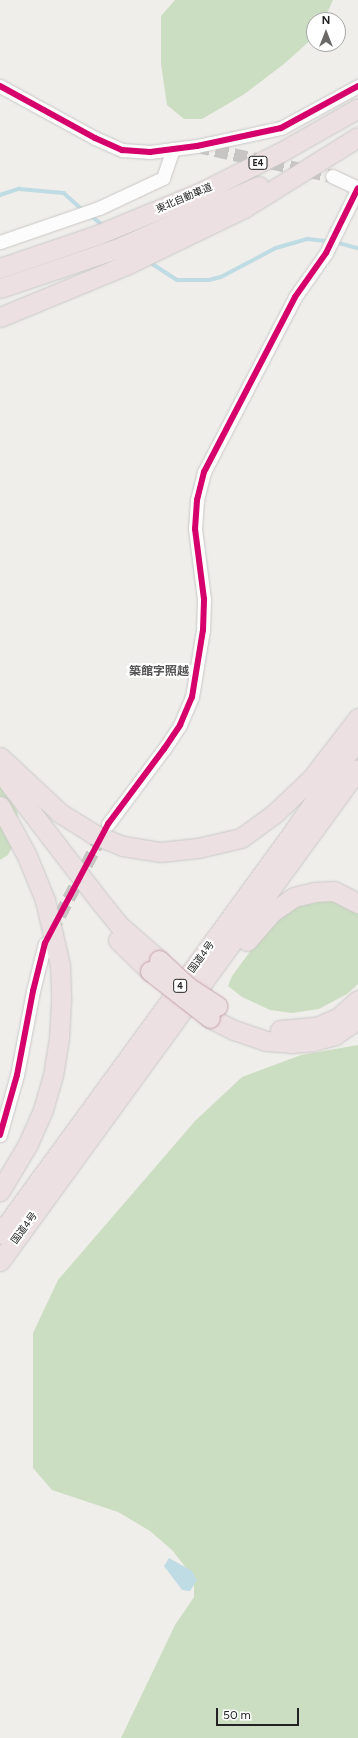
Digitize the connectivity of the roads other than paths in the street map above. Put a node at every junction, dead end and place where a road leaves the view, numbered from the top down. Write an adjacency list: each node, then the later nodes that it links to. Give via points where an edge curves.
1 (0, 86): 6 (street, via 122,150 150,152)
2 (358, 86): 6 (street, via 281,128)
3 (358, 108): 11 (highway, 東北自動車道 / E4, via 281,152 203,191 97,235)
4 (358, 134): 9 (highway, 東北自動車道 / E4)
5 (358, 138): 9 (highway, via 244,208)
6 (173, 149): 10 (street, via 163,178 100,208)
7 (332, 176): 8 (street)
8 (358, 188): 21 (street, via 326,253 295,297 204,472 197,500 195,529 204,599 203,630 192,697 180,725)
9 (178, 232): 12 (highway, 東北自動車道 / E4, via 116,248); 13 (highway, via 126,265)
10 (0, 242)
11 (0, 268)
12 (0, 288)
13 (0, 317)
14 (358, 718): 16 (highway, via 311,779 274,814 241,838 183,850 160,852 123,846 93,834 60,813)
15 (358, 738): 31 (highway, 国道4号 / 4, via 293,832)
16 (0, 757)
17 (0, 766): 24 (highway, via 9,783 106,910)
18 (358, 769): 25 (highway, 国道4号 / 4)
19 (0, 791): 24 (highway, via 92,912)
20 (0, 806): 30 (highway, via 27,856 45,900 60,964 61,1001 58,1045 43,1110 28,1144)
21 (108, 824)
22 (358, 903): 25 (highway, via 334,891 294,897 270,913 232,959)
23 (45, 942): 29 (street, via 17,1075)
24 (154, 966): 27 (highway, bridge)
25 (208, 975): 32 (highway, 国道4号 / 4)
26 (358, 1000): 27 (highway, via 339,1017 317,1027 300,1030 260,1026)
27 (214, 1012): 28 (highway, via 234,1030 266,1041 292,1043 313,1042 335,1035)
28 (358, 1019)
29 (0, 1135)
30 (0, 1191)
31 (0, 1234)
32 (0, 1261)

